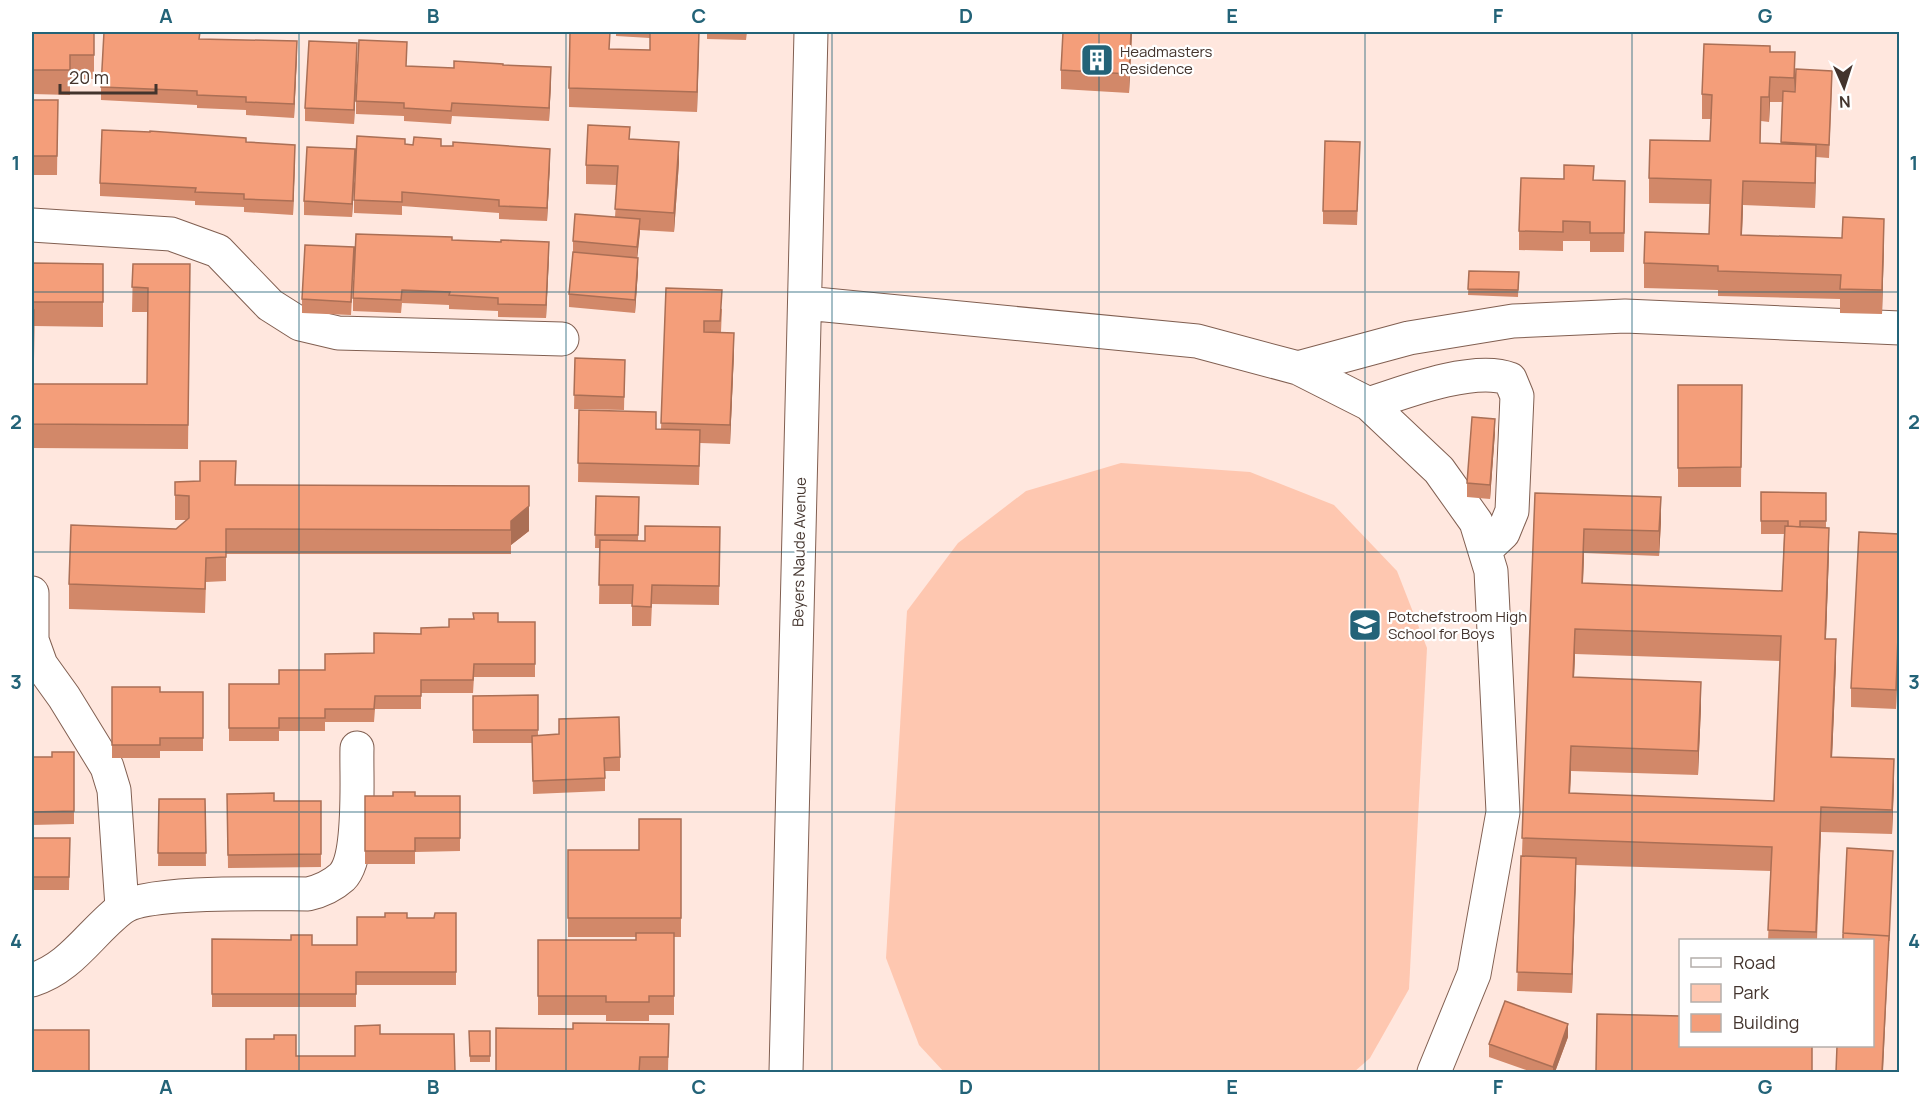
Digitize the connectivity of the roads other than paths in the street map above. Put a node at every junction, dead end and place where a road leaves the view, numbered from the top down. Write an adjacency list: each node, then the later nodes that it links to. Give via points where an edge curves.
1 (811, 32): 3 (street, Beyers Naude Avenue)
2 (32, 225): 5 (street, via 171,234 218,251 270,305 300,324 338,333)
3 (805, 303): 6 (street, via 1197,341); 13 (street, Beyers Naude Avenue)
4 (1899, 328): 6 (street, via 1625,316 1513,321 1409,338)
5 (562, 339)
6 (1298, 368): 7 (street)
7 (1369, 404): 8 (street, via 1439,470 1476,522); 8 (street, via 1421,387 1484,374 1510,379 1518,409 1512,511 1503,533)
8 (1485, 550): 14 (street, via 1491,571 1503,812 1474,974)
9 (32, 593): 11 (street, via 32,640 41,665 107,767 114,790)
10 (357, 748): 11 (street, via 356,832 350,864 343,876 308,894 171,896)
11 (122, 907): 12 (street, via 67,962)
12 (32, 980)
13 (786, 1072)
14 (1434, 1072)

